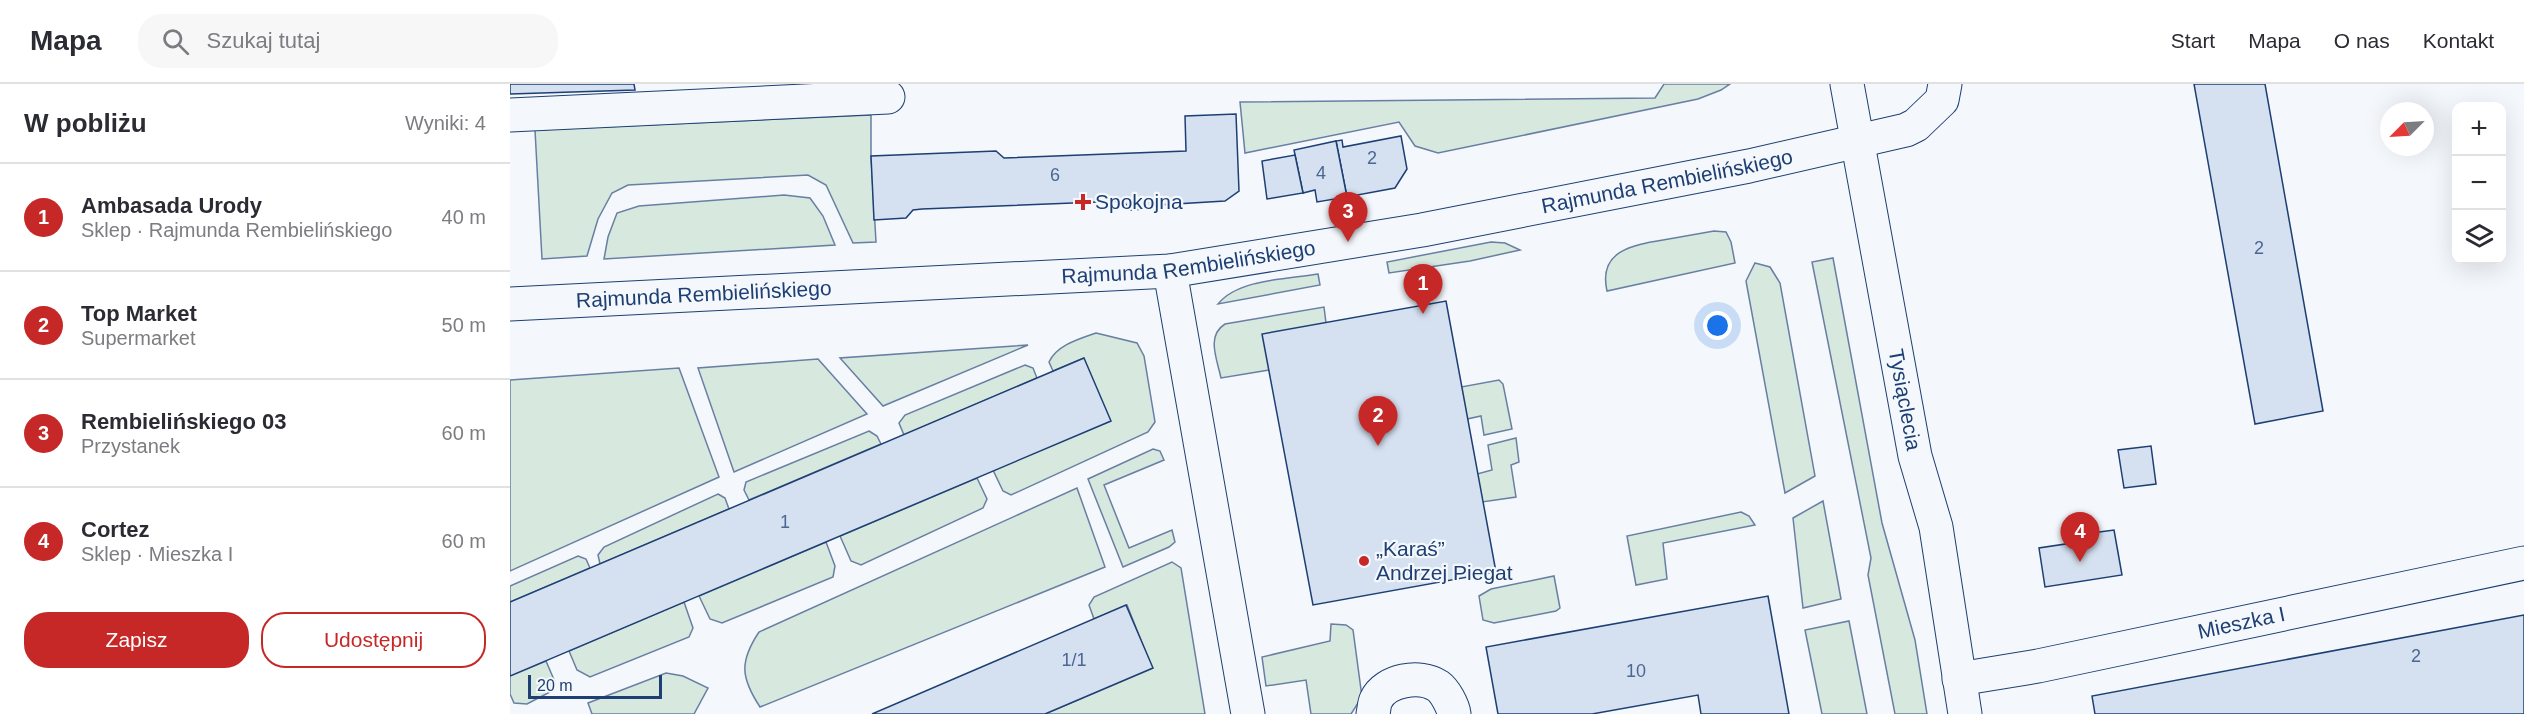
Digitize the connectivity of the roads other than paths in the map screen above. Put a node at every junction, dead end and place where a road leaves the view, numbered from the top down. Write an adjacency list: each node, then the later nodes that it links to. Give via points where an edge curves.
1 (1847, 84): 5 (street, Tysiąclecia)
2 (1945, 84): 5 (street, Rajmunda Rembielińskiego, via 1942,100 1917,125)
3 (888, 97): 4 (street)
4 (510, 115)
5 (1857, 141): 6 (street, Rajmunda Rembielińskiego, via 1737,169 1422,230); 9 (street, Tysiąclecia, via 1915,456 1936,527)
6 (1170, 271): 7 (street, Rajmunda Rembielińskiego); 10 (street)
7 (510, 304)
8 (2524, 563): 9 (street, Mieszka I, via 2038,666)
9 (1959, 679): 13 (street, Tysiąclecia)
10 (1248, 714)
11 (1373, 714): 12 (street, via 1377,698 1396,682 1414,679 1438,686)
12 (1454, 714)
13 (1965, 714)

